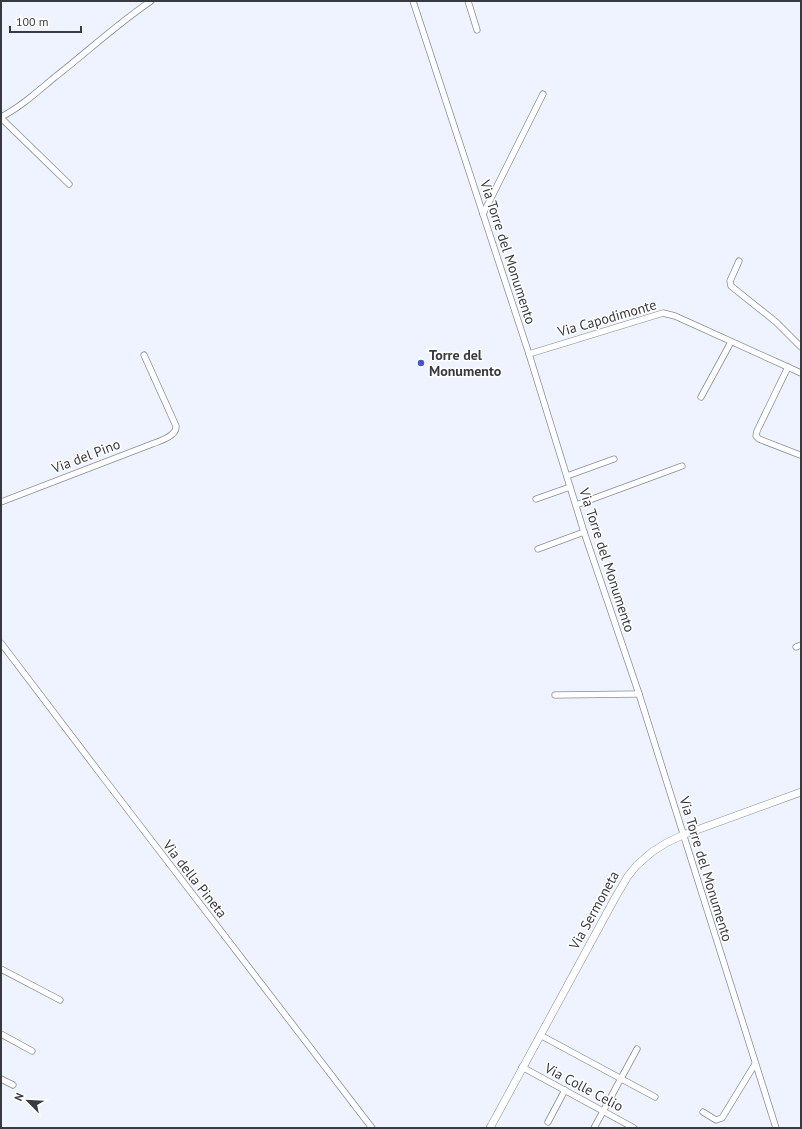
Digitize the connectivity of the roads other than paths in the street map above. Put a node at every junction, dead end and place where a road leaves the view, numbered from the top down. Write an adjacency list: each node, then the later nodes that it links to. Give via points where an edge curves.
1 (151, 1): 6 (street, via 22,104)
2 (413, 1): 8 (street, Via Torre del Monumento)
3 (468, 1): 4 (street)
4 (477, 30)
5 (543, 94): 8 (street)
6 (1, 117): 7 (street)
7 (69, 184)
8 (483, 214): 12 (street, Via Torre del Monumento)
9 (739, 261): 11 (street, via 730,281 731,286 776,322)
10 (731, 342): 12 (street, Via Capodimonte, via 663,313); 14 (street, Via Capodimonte); 16 (street)
11 (801, 347)
12 (529, 354): 20 (street, Via Torre del Monumento)
13 (144, 355): 23 (street, Via del Pino, via 177,429 170,436 152,444)
14 (788, 367): 15 (street, Via Capodimonte); 17 (street, via 756,436)
15 (801, 373)
16 (701, 397)
17 (800, 455)
18 (614, 459): 20 (street)
19 (682, 466): 24 (street)
20 (567, 476): 21 (street, Via Torre del Monumento)
21 (570, 487): 22 (street); 24 (street, Via Torre del Monumento)
22 (536, 499)
23 (1, 502)
24 (576, 505): 25 (street, Via Torre del Monumento)
25 (584, 532): 26 (street); 28 (street, Via Torre del Monumento)
26 (538, 549)
27 (1, 643): 48 (street, Via della Pineta)
28 (639, 694): 29 (street); 31 (street, Via Torre del Monumento)
29 (555, 695)
30 (801, 792): 31 (street, Via Sermoneta)
31 (683, 835): 35 (street, Via Sermoneta, via 652,852 629,874); 38 (street, Via Torre del Monumento)
32 (1, 969): 33 (street)
33 (60, 1000)
34 (1, 1034): 37 (street)
35 (540, 1035): 39 (street, Via Sermoneta); 41 (street)
36 (637, 1049): 41 (street)
37 (32, 1051)
38 (755, 1064): 46 (street, via 722,1118 716,1120); 52 (street, Via Torre del Monumento)
39 (522, 1067): 43 (street, Via Colle Celio); 49 (street, Via Sermoneta)
40 (1, 1079): 42 (street)
41 (621, 1079): 44 (street); 45 (street)
42 (13, 1085)
43 (565, 1090): 45 (street, Via Colle Celio); 47 (street)
44 (655, 1097)
45 (603, 1111): 50 (street); 51 (street, Via Colle Celio)
46 (703, 1112)
47 (548, 1122)
48 (372, 1128)
49 (490, 1128)
50 (594, 1128)
51 (634, 1128)
52 (776, 1128)

